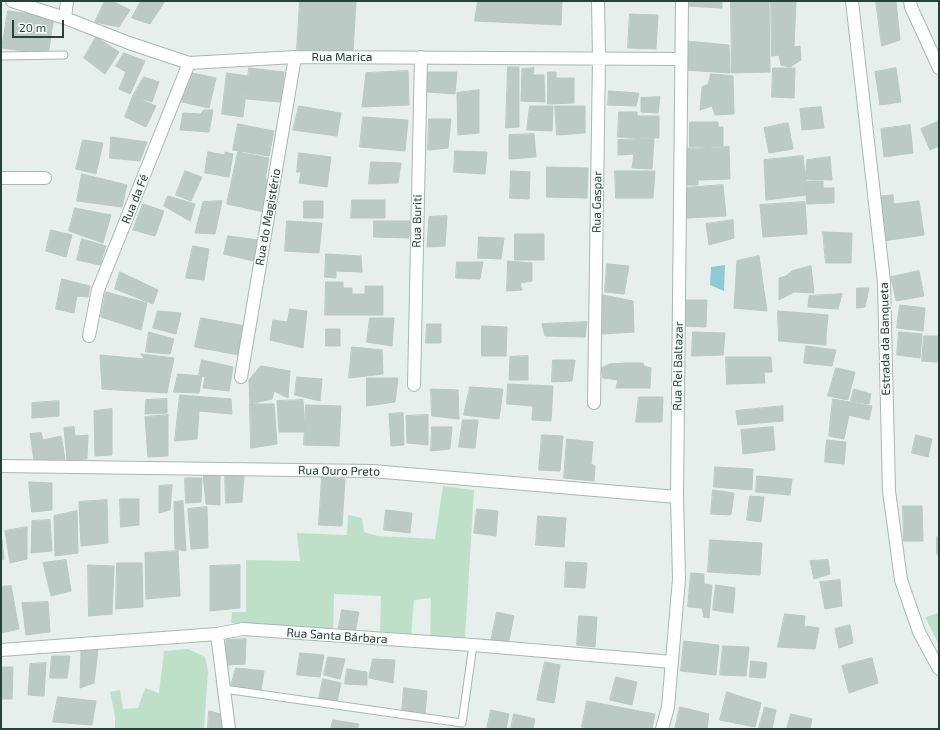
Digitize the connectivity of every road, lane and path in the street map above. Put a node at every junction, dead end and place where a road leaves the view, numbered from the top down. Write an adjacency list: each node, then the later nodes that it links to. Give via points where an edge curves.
1 (12, 1): 7 (street, Rua Marica)
2 (66, 1): 7 (street)
3 (598, 1): 12 (street, Rua Gaspar)
4 (682, 1): 13 (street, Rua Rei Baltazar)
5 (852, 1): 28 (street, Estrada da Banqueta, via 884,282 889,491 901,580 919,632)
6 (910, 1): 15 (street)
7 (65, 18): 14 (street, Rua Marica)
8 (64, 55): 9 (lane)
9 (1, 56)
10 (295, 57): 11 (street, Rua Marica); 14 (street, Rua Marica); 19 (street, Rua do Magistério)
11 (421, 58): 12 (street, Rua Marica); 20 (street, Rua Buriti)
12 (598, 58): 13 (street, Rua Marica); 21 (street, Rua Gaspar)
13 (682, 59): 23 (street, Rua Rei Baltazar)
14 (189, 63): 18 (street, Rua da Fé, via 98,290)
15 (939, 68)
16 (1, 178): 17 (street)
17 (45, 178)
18 (89, 336)
19 (241, 377)
20 (414, 385)
21 (594, 403)
22 (1, 466): 23 (street, Rua Ouro Preto, via 372,471)
23 (677, 497): 27 (street, Rua Rei Baltazar, via 679,579)
24 (217, 634): 25 (street, Rua Santa Bárbara, via 242,629); 26 (street, Rua Santa Bárbara); 29 (street)
25 (473, 645): 27 (street, Rua Santa Bárbara); 29 (lane, via 462,723)
26 (1, 650)
27 (672, 662): 31 (street, Rua Rei Baltazar, via 668,707)
28 (939, 669)
29 (224, 689): 30 (street)
30 (229, 729)
31 (662, 729)

